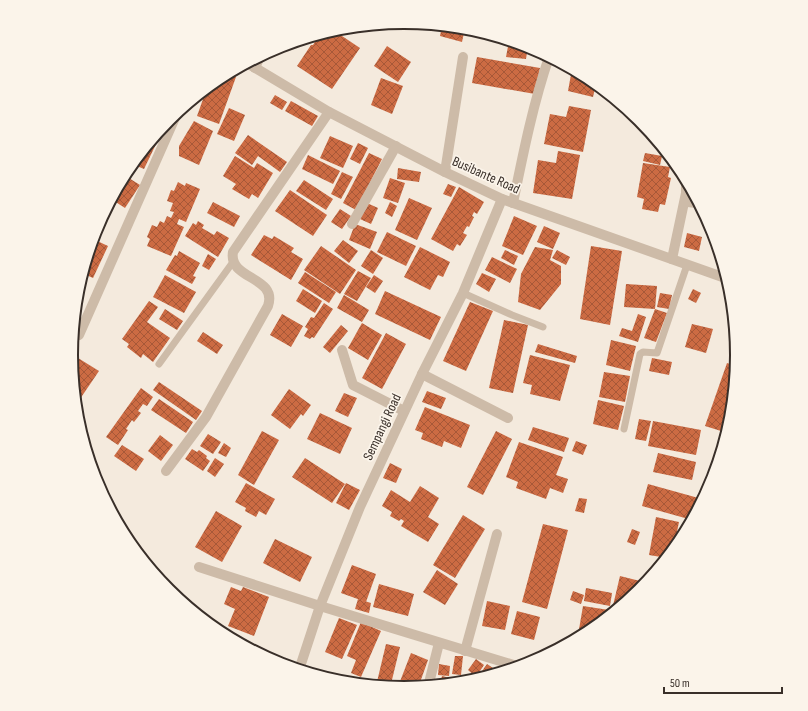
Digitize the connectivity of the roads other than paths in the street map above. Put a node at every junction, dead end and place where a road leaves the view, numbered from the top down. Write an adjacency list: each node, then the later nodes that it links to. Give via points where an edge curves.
1 (463, 57): 7 (street)
2 (548, 63): 10 (street, via 526,138)
3 (253, 66): 4 (street, Busibante Road)
4 (330, 112): 6 (street, Busibante Road); 15 (street, via 242,237 233,252)
5 (171, 127): 20 (street)
6 (396, 146): 7 (street, Busibante Road); 13 (street)
7 (445, 172): 9 (street, Busibante Road)
8 (686, 190): 11 (street)
9 (502, 199): 10 (street, Busibante Road); 18 (street, Sempangi Road)
10 (513, 203): 14 (street, Busibante Road)
11 (684, 204): 12 (lane); 14 (street)
12 (694, 205)
13 (352, 224)
14 (672, 259): 16 (street, Busibante Road)
15 (233, 262): 22 (lane); 27 (street, via 236,267 266,288 270,300 206,417)
16 (687, 265): 17 (street, Busibante Road); 26 (lane, via 657,353 640,354)
17 (720, 276)
18 (463, 292): 19 (lane, via 512,316); 23 (street, Sempangi Road)
19 (543, 327)
20 (79, 335)
21 (342, 350): 24 (street, via 353,385)
22 (159, 364)
23 (422, 374): 24 (street, Sempangi Road); 25 (street)
24 (404, 411): 30 (street, Sempangi Road, via 360,507)
25 (508, 418)
26 (624, 429)
27 (166, 472)
28 (497, 534): 32 (street)
29 (199, 567): 30 (street)
30 (320, 606): 31 (street); 34 (street, Sempangi Road)
31 (439, 643): 32 (street); 35 (street)
32 (465, 651): 33 (street)
33 (511, 664)
34 (300, 665)
35 (430, 681)

